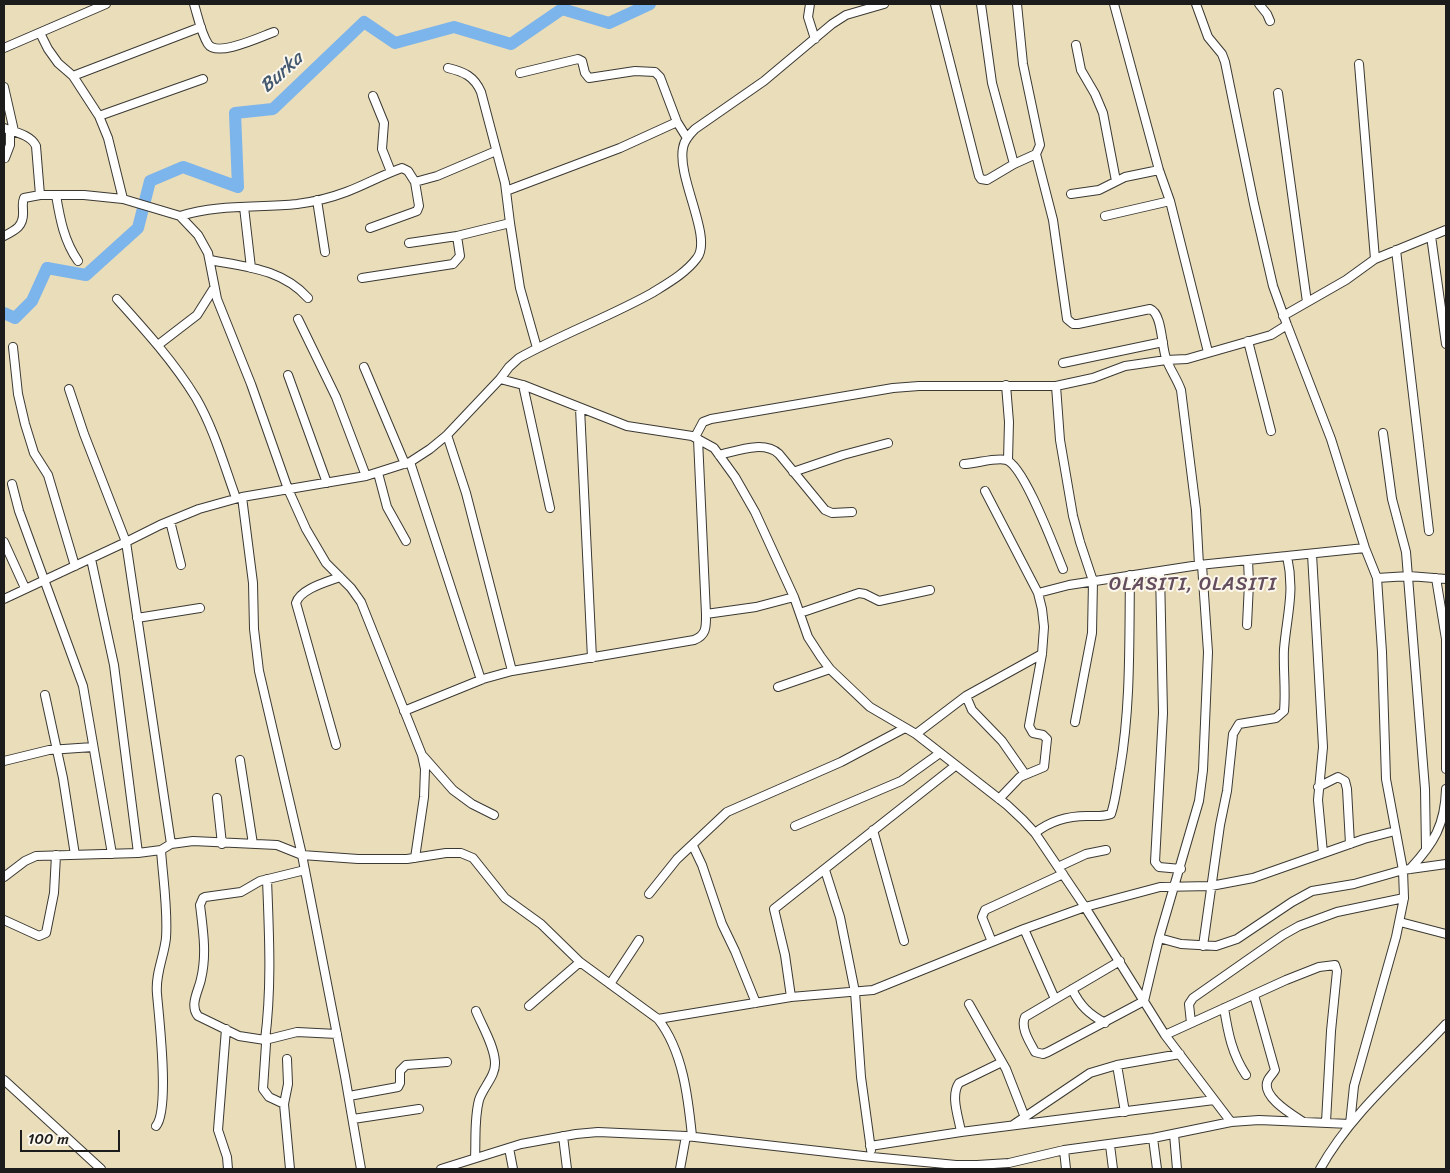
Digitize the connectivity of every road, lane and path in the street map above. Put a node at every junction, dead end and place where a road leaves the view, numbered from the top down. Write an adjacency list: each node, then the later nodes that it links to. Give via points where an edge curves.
1 (80, 4): 12 (street)
2 (106, 4): 12 (street)
3 (194, 4): 14 (street)
4 (810, 4): 17 (street, via 808,17)
5 (884, 4): 17 (street, via 846,15)
6 (934, 4): 35 (street, via 981,179 988,180)
7 (981, 4): 35 (street, via 992,83)
8 (1016, 4): 33 (street, via 1023,64 1040,142)
9 (1114, 4): 36 (street)
10 (1196, 4): 68 (street, via 1208,37 1226,62 1264,250)
11 (1259, 4): 13 (street)
12 (85, 12): 16 (street)
13 (1270, 22)
14 (202, 27): 15 (street, via 208,44 221,49); 23 (street)
15 (274, 32)
16 (40, 33): 19 (street); 23 (street, via 58,63)
17 (815, 39): 31 (street)
18 (1076, 45): 38 (street, via 1081,70 1103,113)
19 (4, 48)
20 (1359, 64): 59 (street)
21 (448, 68): 32 (street, via 469,75 478,85)
22 (520, 73): 29 (street, via 578,60 582,61 584,73 589,78 635,71 655,72 660,77)
23 (72, 76): 28 (street)
24 (203, 79): 28 (street)
25 (4, 87): 30 (street)
26 (1278, 93): 67 (street)
27 (373, 96): 37 (street, via 384,123 382,148)
28 (99, 116): 44 (street, via 108,138)
29 (677, 122): 31 (street); 40 (street, via 620,148)
30 (9, 130): 34 (street, via 10,145); 42 (street, via 34,141)
31 (687, 138): 76 (street, via 682,156 701,232 702,246 698,257 670,282 624,308)
32 (496, 151): 39 (street); 40 (street)
33 (1036, 154): 35 (street); 72 (street, via 1053,220 1067,319 1078,324 1150,309 1156,314)
34 (5, 158)
35 (1014, 164)
36 (1159, 170): 38 (street); 46 (street)
37 (391, 172): 39 (street, via 406,169); 45 (street, via 346,192)
38 (1116, 181): 41 (street, via 1099,190)
39 (415, 182): 51 (street, via 420,206 418,211)
40 (506, 191): 50 (street)
41 (1071, 194)
42 (40, 195): 43 (street); 53 (street, via 24,198 22,222 15,231)
43 (56, 195): 44 (street); 61 (street, via 67,245)
44 (123, 199): 48 (street)
45 (317, 200): 47 (street); 58 (street)
46 (1170, 201): 49 (street); 77 (street)
47 (244, 207): 48 (street); 62 (street)
48 (180, 216): 60 (street, via 198,235)
49 (1105, 216)
50 (510, 224): 54 (street); 76 (street, via 520,288)
51 (370, 228)
52 (1446, 230): 55 (street)
53 (4, 236)
54 (457, 236): 56 (street); 63 (street, via 460,256 453,264)
55 (1431, 236): 57 (street); 73 (street)
56 (409, 242)
57 (1396, 250): 59 (street); 108 (street)
58 (325, 252)
59 (1375, 259): 67 (street)
60 (210, 260): 62 (street); 64 (street)
61 (78, 261)
62 (251, 268): 66 (street, via 287,279)
63 (362, 278)
64 (214, 288): 74 (street, via 197,315); 102 (street)
65 (116, 298): 74 (street)
66 (308, 298)
67 (1307, 302): 68 (street)
68 (1283, 316): 70 (street)
69 (298, 319): 99 (street, via 340,406)
70 (1287, 326): 71 (street, via 1271,335); 112 (street, via 1331,439)
71 (1248, 341): 77 (street); 88 (street)
72 (1163, 342): 78 (street); 79 (street)
73 (1446, 344)
74 (158, 345): 104 (street, via 196,398)
75 (13, 347): 118 (street, via 25,424 34,453 48,475)
76 (537, 348): 82 (street, via 509,366)
77 (1208, 352): 78 (street, via 1188,359)
78 (1166, 360): 85 (street, via 1125,366 1093,378); 117 (street, via 1176,375 1183,398)
79 (1063, 363)
80 (364, 368): 95 (street)
81 (288, 375): 100 (street)
82 (500, 379): 83 (street); 90 (street)
83 (524, 385): 87 (street); 105 (street)
84 (1006, 385): 85 (street); 91 (street, via 912,386 711,419 704,422); 94 (street)
85 (1056, 386): 129 (street, via 1060,440 1073,516)
86 (69, 389): 111 (street)
87 (580, 408): 91 (street, via 638,429); 141 (street)
88 (1271, 431)
89 (1383, 433): 123 (street, via 1392,499 1406,547)
90 (447, 434): 95 (street); 143 (street, via 466,493)
91 (696, 438): 93 (street); 137 (street)
92 (888, 443): 97 (street)
93 (719, 455): 97 (street, via 770,448); 133 (street, via 736,477 755,512)
94 (1008, 460): 96 (street); 120 (street, via 1031,493)
95 (407, 463): 98 (street); 144 (street)
96 (964, 464)
97 (793, 472): 106 (street, via 828,512)
98 (378, 473): 99 (street); 109 (street, via 388,507)
99 (366, 476): 100 (street)
100 (327, 483): 102 (street)
101 (12, 484): 128 (street)
102 (288, 490): 104 (street); 124 (street, via 326,564)
103 (985, 491): 132 (street)
104 (239, 497): 107 (street); 184 (street, via 254,583 254,629 259,671)
105 (550, 508)
106 (852, 512)
107 (170, 521): 111 (street); 119 (street)
108 (1429, 531)
109 (406, 541)
110 (4, 542): 130 (street)
111 (126, 542): 115 (street); 138 (street)
112 (1365, 548): 113 (street); 125 (street)
113 (1312, 554): 114 (street); 162 (street, via 1323,746)
114 (1287, 556): 116 (street); 196 (street, via 1291,582 1284,647 1284,711 1276,718 1239,724 1233,734 1228,791)
115 (91, 559): 118 (street); 179 (street, via 114,665)
116 (1248, 560): 117 (street); 139 (street)
117 (1201, 565): 121 (street); 188 (street, via 1208,652 1205,752 1199,801)
118 (75, 566): 128 (street)
119 (181, 566)
120 (1063, 570)
121 (1160, 572): 122 (street); 188 (street, via 1163,713 1155,862 1160,867)
122 (1130, 575): 129 (street); 170 (street, via 1128,700 1124,750 1111,814 1060,819)
123 (1409, 576): 125 (street); 126 (street); 176 (street)
124 (340, 577): 148 (street, via 365,611); 152 (street, via 303,592 296,603)
125 (1377, 578): 169 (street, via 1385,761)
126 (1436, 578): 127 (street); 160 (street, via 1446,639)
127 (1446, 579)
128 (45, 580): 130 (street); 153 (street, via 83,686)
129 (1093, 581): 132 (street); 149 (street, via 1092,633)
130 (25, 588): 134 (street)
131 (930, 590): 136 (street, via 879,601 859,593)
132 (1038, 593): 140 (street, via 1044,627)
133 (794, 597): 136 (street); 137 (street)
134 (4, 599)
135 (200, 608): 138 (street)
136 (800, 613): 142 (street, via 813,646)
137 (706, 614): 141 (street, via 706,630 698,638)
138 (137, 618): 171 (street)
139 (1246, 625)
140 (1042, 654): 147 (street); 161 (street, via 1029,726 1032,733 1046,738 1045,762 1042,769)
141 (592, 658): 143 (street)
142 (830, 669): 145 (street); 150 (street, via 870,707)
143 (512, 671): 144 (street)
144 (481, 680): 148 (street)
145 (778, 687)
146 (45, 695): 154 (street)
147 (966, 696): 151 (street); 161 (street, via 972,710 1002,741)
148 (404, 711): 156 (street)
149 (1076, 722)
150 (905, 728): 151 (street); 175 (street, via 841,762 727,812)
151 (916, 734): 155 (street)
152 (336, 745)
153 (93, 747): 154 (street); 181 (street)
154 (57, 749): 157 (street); 183 (street)
155 (940, 753): 159 (street); 167 (street, via 901,781)
156 (422, 755): 166 (street, via 453,790); 185 (street, via 424,797)
157 (4, 758)
158 (240, 760): 173 (street)
159 (955, 766): 165 (street); 168 (street)
160 (1446, 769)
161 (1025, 774): 165 (street)
162 (1318, 787): 174 (street, via 1338,777 1345,781); 180 (street)
163 (1446, 789): 176 (street, via 1439,830)
164 (217, 798): 172 (street)
165 (999, 799): 170 (street)
166 (494, 815)
167 (795, 826)
168 (873, 830): 190 (street); 206 (street)
169 (1395, 831): 174 (street); 191 (street)
170 (1035, 833): 187 (street)
171 (171, 844): 172 (street, via 193,841); 177 (street)
172 (222, 844): 173 (street)
173 (253, 844): 184 (street, via 277,845)
174 (1350, 844): 180 (street)
175 (693, 846): 197 (street, via 677,859); 218 (street)
176 (1426, 849): 191 (street)
177 (161, 850): 179 (street); 249 (street, via 166,932 157,984 163,1069 161,1116)
178 (1106, 850): 187 (street, via 1086,854)
179 (138, 853): 181 (street)
180 (1323, 853): 196 (street, via 1253,878)
181 (112, 854): 183 (street)
182 (56, 855): 183 (street); 193 (street, via 28,859); 200 (street, via 54,893 46,932 39,936)
183 (75, 855)
184 (302, 855): 185 (street, via 358,859); 189 (street)
185 (415, 858): 210 (street, via 455,852 467,854 505,898 542,924)
186 (1446, 864): 191 (street)
187 (1058, 867): 192 (street)
188 (1180, 869): 195 (street)
189 (305, 870): 194 (street); 228 (street)
190 (825, 870): 213 (street, via 840,917); 215 (street, via 774,909)
191 (1407, 870): 198 (street); 208 (street, via 1306,894 1237,939 1216,946)
192 (1063, 874): 199 (street); 207 (street, via 984,910 982,917)
193 (4, 877)
194 (267, 879): 227 (street, via 245,890 205,897 201,902 205,955 194,1008 198,1016); 230 (street, via 270,959)
195 (1175, 886): 196 (street); 199 (street, via 1137,892); 204 (street)
196 (1211, 886): 208 (street)
197 (649, 894)
198 (1404, 898): 201 (street); 225 (street, via 1324,916 1283,935 1191,1000)
199 (1085, 907): 202 (street); 209 (street)
200 (4, 920)
201 (1400, 922): 203 (street); 248 (street, via 1354,1086)
202 (1024, 929): 207 (street); 216 (street)
203 (1446, 934)
204 (1159, 938): 208 (street); 217 (street)
205 (639, 940): 211 (street)
206 (904, 941)
207 (992, 942): 213 (street, via 880,988)
208 (1203, 946)
209 (1120, 961): 212 (street); 217 (street)
210 (580, 962): 211 (street); 220 (street)
211 (610, 984): 223 (street)
212 (1072, 990): 216 (street); 224 (street, via 1081,1006)
213 (855, 992): 215 (street); 257 (street)
214 (1254, 995): 221 (street); 246 (street, via 1275,1070 1268,1079 1267,1090 1273,1100); 247 (street, via 1319,967 1332,964 1336,967)
215 (791, 998): 218 (street)
216 (1055, 999): 224 (street, via 1023,1020 1038,1054 1048,1052)
217 (1144, 1001): 224 (street); 229 (street)
218 (756, 1003): 223 (street)
219 (968, 1004): 234 (street)
220 (529, 1006)
221 (1224, 1008): 225 (street); 236 (street, via 1230,1044)
222 (476, 1011): 261 (street, via 495,1062 493,1074 482,1091 477,1108)
223 (658, 1019): 254 (street, via 668,1034 680,1068 687,1096)
224 (1105, 1022)
225 (1191, 1023): 229 (street)
226 (1446, 1024): 248 (street)
227 (226, 1029): 230 (street, via 244,1038); 264 (street, via 218,1130)
228 (337, 1034): 230 (street, via 297,1032); 238 (street)
229 (1165, 1035): 231 (street)
230 (265, 1040): 240 (street, via 263,1089 269,1097)
231 (1180, 1054): 235 (street); 239 (street)
232 (287, 1059): 240 (street, via 288,1084)
233 (447, 1062): 238 (street, via 406,1065 400,1071 398,1087)
234 (1002, 1062): 243 (street); 251 (street, via 956,1087)
235 (1117, 1065): 242 (street); 243 (street, via 1090,1073)
236 (1246, 1075)
237 (4, 1080): 263 (street)
238 (348, 1096): 244 (street)
239 (1214, 1100): 242 (street); 245 (street)
240 (284, 1104): 265 (street)
241 (420, 1109): 244 (street)
242 (1125, 1112): 250 (street)
243 (1024, 1115): 250 (street)
244 (352, 1119): 266 (street)
245 (1230, 1122): 246 (street); 252 (street)
246 (1303, 1122): 247 (street)
247 (1326, 1122): 248 (street)
248 (1350, 1124): 276 (street)
249 (156, 1126)
250 (1011, 1126): 251 (street)
251 (961, 1132): 257 (street)
252 (1174, 1134): 255 (street); 275 (street)
253 (563, 1136): 254 (street, via 598,1132); 258 (street); 269 (street)
254 (689, 1136): 260 (street); 270 (street)
255 (1153, 1138): 256 (street); 274 (street)
256 (1110, 1145): 259 (street); 273 (street)
257 (870, 1146): 260 (street)
258 (508, 1148): 261 (street); 268 (street)
259 (1064, 1150): 262 (street, via 1009,1163 977,1165); 272 (street)
260 (872, 1157): 262 (street)
261 (475, 1158): 267 (street)
262 (902, 1160): 271 (street)
263 (101, 1169)
264 (228, 1169)
265 (290, 1169)
266 (361, 1169)
267 (441, 1169)
268 (513, 1169)
269 (567, 1169)
270 (680, 1169)
271 (903, 1169)
272 (1066, 1169)
273 (1113, 1169)
274 (1157, 1169)
275 (1178, 1169)
276 (1320, 1169)

